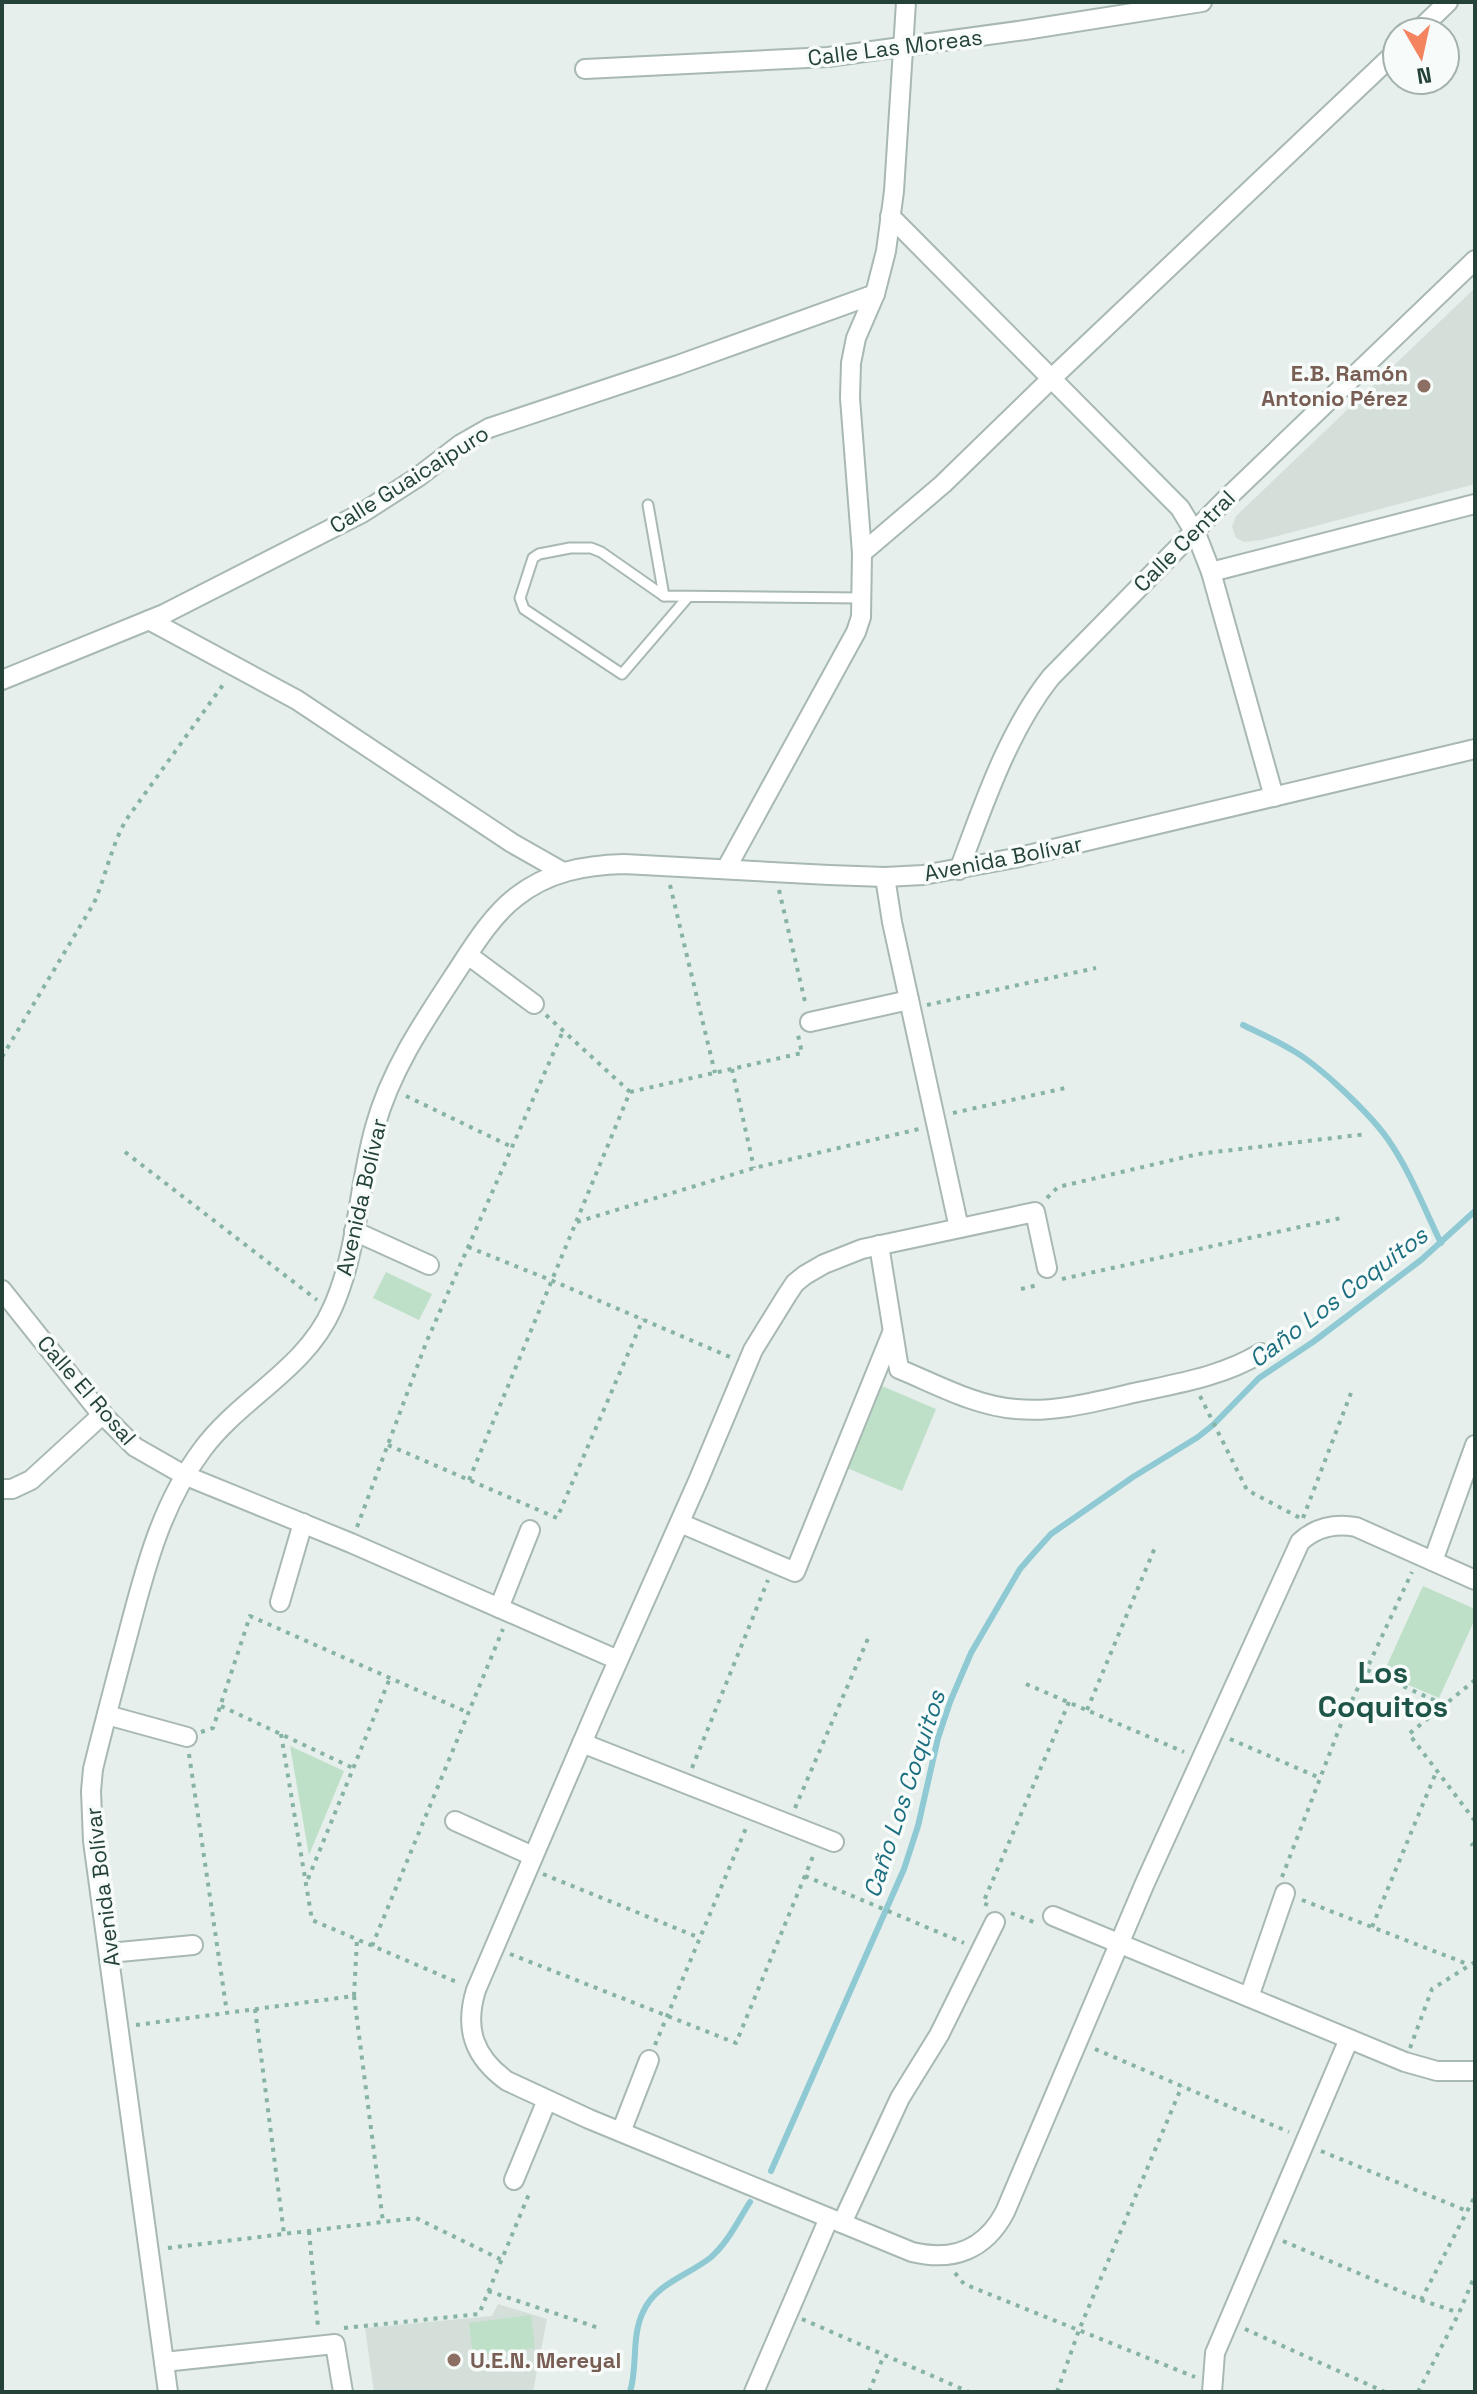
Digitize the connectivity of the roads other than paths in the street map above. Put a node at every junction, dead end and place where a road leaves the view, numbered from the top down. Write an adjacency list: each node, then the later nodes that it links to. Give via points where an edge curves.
1 (906, 2): 6 (street)
2 (1202, 2): 4 (street, Calle Las Moreas)
3 (1448, 2): 5 (street)
4 (1126, 8): 6 (street, Calle Las Moreas)
5 (1434, 16)
6 (903, 47): 8 (street, Calle Las Moreas, via 828,57); 9 (street)
7 (1381, 66): 12 (street)
8 (585, 69)
9 (890, 216): 11 (street); 12 (street)
10 (1475, 260): 15 (street, Calle Central)
11 (875, 294): 16 (street, via 851,363); 21 (street, Calle Guaicaipuro, via 489,428 362,513)
12 (1052, 378): 15 (street, via 1180,508); 16 (street, via 943,484)
13 (1475, 504): 17 (street)
14 (648, 505): 18 (lane)
15 (1195, 531): 17 (street); 26 (street, Calle Central, via 1042,688 990,785)
16 (862, 553): 20 (street)
17 (1211, 572): 24 (street)
18 (664, 596): 19 (lane); 19 (lane, via 601,552 582,547 533,558 520,598 524,609 622,674)
19 (688, 597): 20 (lane)
20 (862, 598): 25 (street, via 856,632)
21 (149, 620): 22 (street, Calle Guaicaipuro); 27 (street, via 297,700)
22 (2, 680)
23 (1475, 749): 24 (street, Avenida Bolívar)
24 (1274, 797): 26 (street, Avenida Bolívar)
25 (726, 869): 27 (street, Avenida Bolívar, via 593,864); 28 (street, Avenida Bolívar)
26 (959, 870): 28 (street, Avenida Bolívar)
27 (563, 872): 29 (street, Avenida Bolívar, via 515,898)
28 (885, 877): 31 (street)
29 (468, 955): 30 (street); 34 (street, Avenida Bolívar, via 418,1031 389,1088 374,1128)
30 (534, 1004)
31 (910, 1004): 32 (street); 33 (street)
32 (810, 1022)
33 (959, 1228): 35 (street); 37 (street, via 1035,1212)
34 (354, 1231): 36 (street); 43 (street, Avenida Bolívar, via 341,1286 315,1339 233,1416)
35 (879, 1245): 39 (street); 46 (street, via 824,1264 795,1283 747,1364)
36 (429, 1265)
37 (1047, 1268)
38 (2, 1290): 41 (street, Calle El Rosal)
39 (893, 1330): 40 (street, via 899,1369 987,1405 1014,1409 1057,1408 1119,1396 1210,1375); 46 (street, via 795,1572)
40 (1261, 1353)
41 (103, 1414): 43 (street, Calle El Rosal, via 135,1447); 44 (street, via 25,1485)
42 (1475, 1445): 48 (street)
43 (184, 1475): 45 (street, Calle El Rosal); 53 (street, Avenida Bolívar, via 157,1534)
44 (2, 1489)
45 (303, 1523): 50 (street); 51 (street, Calle El Rosal)
46 (680, 1523): 52 (street)
47 (530, 1530): 51 (street)
48 (1426, 1558): 49 (street); 62 (street, via 1345,1525 1320,1529 1300,1542)
49 (1475, 1580)
50 (280, 1602)
51 (504, 1610): 52 (street, Calle El Rosal)
52 (618, 1660): 55 (street)
53 (107, 1715): 54 (street); 64 (street, Avenida Bolívar, via 93,1769 91,1813)
54 (187, 1737)
55 (582, 1743): 57 (street); 58 (street)
56 (455, 1821): 58 (street)
57 (827, 1840)
58 (531, 1862): 69 (street, via 476,1990 470,2022 482,2056 497,2074)
59 (1285, 1893): 65 (street)
60 (996, 1913): 72 (street, via 939,2035)
61 (1053, 1916): 62 (street)
62 (1120, 1943): 65 (street); 72 (street, via 998,2226 966,2250 939,2257 912,2252)
63 (193, 1945): 64 (street)
64 (109, 1953): 73 (street, Avenida Bolívar)
65 (1249, 1997): 66 (street)
66 (1349, 2039): 68 (street, via 1437,2071); 74 (street, via 1215,2353)
67 (649, 2060): 70 (street)
68 (1475, 2071)
69 (547, 2100): 70 (street); 71 (street)
70 (621, 2132): 72 (street)
71 (514, 2180)
72 (835, 2220): 77 (street)
73 (164, 2362): 75 (street, Avenida Bolívar); 76 (street, via 319,2338 335,2344)
74 (1212, 2388)
75 (168, 2392)
76 (343, 2392)
77 (754, 2392)

